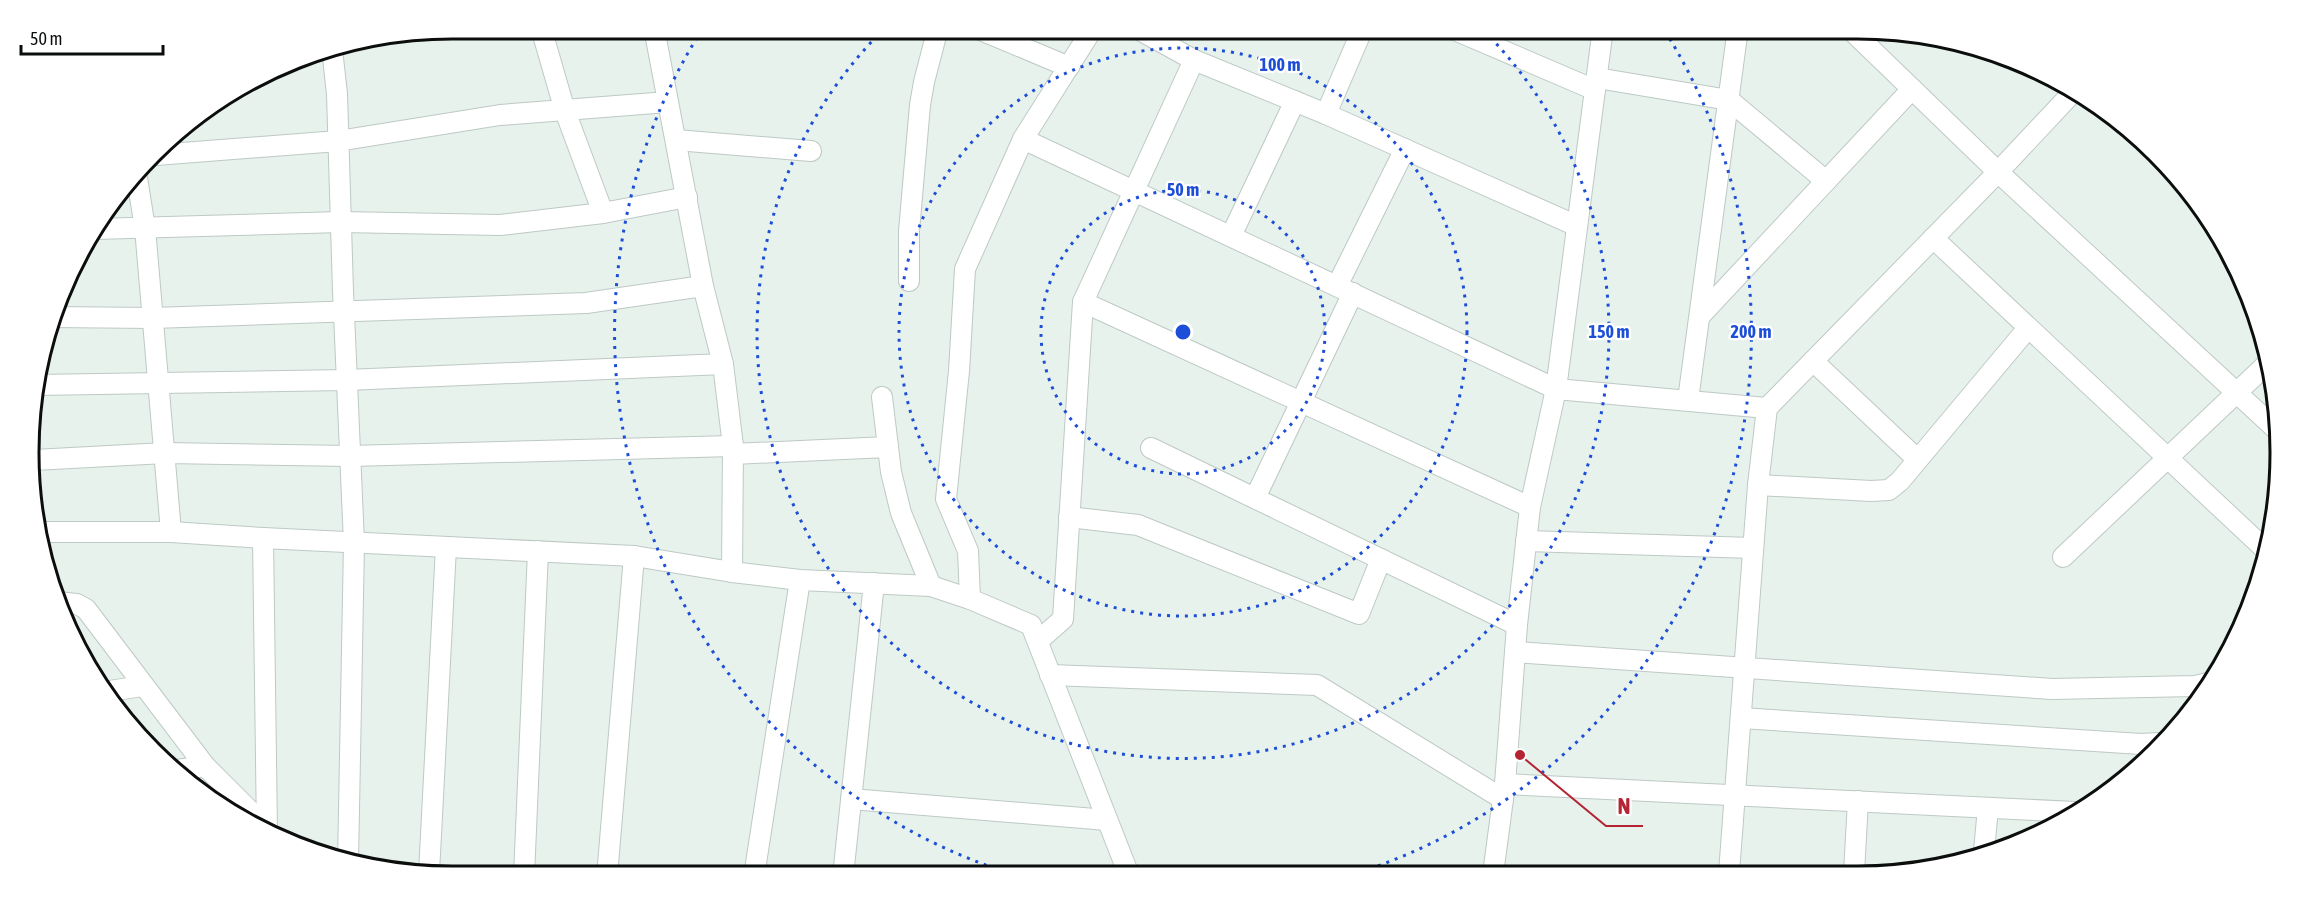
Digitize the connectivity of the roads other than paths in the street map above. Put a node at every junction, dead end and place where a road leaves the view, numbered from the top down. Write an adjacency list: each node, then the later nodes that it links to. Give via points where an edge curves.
1 (544, 39): 21 (street)
2 (656, 39): 20 (street)
3 (935, 39): 41 (street, via 920,105 909,231)
4 (1002, 39): 14 (street)
5 (1086, 39): 14 (street)
6 (1156, 39): 13 (street)
7 (1358, 39): 22 (street)
8 (1479, 39): 15 (street)
9 (1602, 39): 15 (street)
10 (1737, 39): 18 (street)
11 (1861, 39): 16 (street)
12 (333, 57): 25 (street)
13 (1194, 60): 19 (street); 32 (street)
14 (1069, 67): 23 (street)
15 (1596, 84): 18 (street); 36 (street)
16 (1912, 89): 29 (street); 30 (street)
17 (2068, 97): 29 (street)
18 (1729, 100): 30 (street); 46 (street)
19 (1295, 101): 22 (street); 39 (street)
20 (668, 102): 21 (street); 24 (street)
21 (565, 111): 25 (street, via 500,115); 34 (street)
22 (1326, 114): 26 (street)
23 (1023, 139): 32 (street); 91 (street, via 965,269 946,499 968,551)
24 (676, 140): 27 (street); 33 (street)
25 (338, 141): 28 (street); 35 (street)
26 (1405, 149): 36 (street); 43 (street)
27 (811, 151)
28 (166, 154)
29 (1998, 172): 40 (street); 57 (street)
30 (1826, 181): 46 (street)
31 (138, 185): 37 (street)
32 (1134, 190): 39 (street); 44 (street)
33 (687, 197): 34 (street); 42 (street)
34 (603, 213): 35 (street, via 500,225)
35 (341, 222): 37 (street); 45 (street)
36 (1577, 226): 56 (street)
37 (145, 228): 38 (street); 48 (street)
38 (105, 229)
39 (1231, 236): 43 (street)
40 (1933, 238): 49 (street); 50 (street)
41 (909, 281)
42 (703, 286): 45 (street, via 586,303); 51 (street)
43 (1345, 289): 56 (street); 60 (street)
44 (1083, 302): 60 (street); 74 (street)
45 (344, 310): 48 (street); 53 (street)
46 (1700, 316): 59 (street)
47 (62, 317): 48 (street)
48 (153, 318): 54 (street)
49 (2028, 328): 68 (street); 69 (street)
50 (1812, 361): 61 (street); 69 (street)
51 (723, 364): 53 (street); 65 (street)
52 (2261, 369): 57 (street)
53 (347, 380): 54 (street); 67 (street)
54 (159, 384): 55 (street); 66 (street)
55 (45, 385)
56 (1556, 389): 59 (street); 73 (street)
57 (2237, 393): 62 (street); 68 (street)
58 (882, 397): 63 (street)
59 (1688, 400): 61 (street)
60 (1301, 402): 72 (street); 73 (street)
61 (1767, 408): 71 (street)
62 (2269, 422)
63 (888, 447): 65 (street); 90 (street, via 901,513)
64 (1151, 448): 72 (street)
65 (733, 450): 67 (street); 87 (street)
66 (165, 453): 67 (street); 70 (street); 76 (street)
67 (351, 456): 79 (street)
68 (2167, 458): 80 (street); 85 (street)
69 (1917, 459): 71 (street, via 1889,490)
70 (39, 460)
71 (1758, 485): 82 (street)
72 (1255, 498): 86 (street)
73 (1530, 507): 78 (street)
74 (1069, 517): 86 (street, via 1138,525 1359,614); 94 (street, via 1063,619)
75 (47, 532): 76 (street)
76 (171, 532): 77 (street)
77 (263, 538): 79 (street); 113 (street)
78 (1526, 541): 82 (street); 93 (street)
79 (354, 543): 81 (street); 115 (street)
80 (2260, 544)
81 (446, 547): 83 (street); 116 (street)
82 (1753, 548): 96 (street)
83 (538, 551): 84 (street); 117 (street)
84 (634, 556): 87 (street); 118 (street)
85 (2063, 557)
86 (1381, 559): 93 (street)
87 (732, 572): 88 (street)
88 (800, 580): 89 (street); 119 (street)
89 (874, 584): 90 (street); 107 (street)
90 (931, 586): 91 (street)
91 (969, 599): 94 (street, via 1031,625)
92 (67, 603): 99 (street, via 86,609)
93 (1517, 625): 95 (street)
94 (1038, 641): 97 (street)
95 (1515, 652): 96 (street); 105 (street)
96 (1744, 669): 98 (street, via 2052,689); 101 (street)
97 (1050, 675): 105 (street, via 1317,686); 112 (street)
98 (2198, 685)
99 (142, 686): 100 (street); 103 (street)
100 (115, 690)
101 (1740, 718): 102 (street); 106 (street)
102 (2150, 743)
103 (205, 766): 104 (street); 111 (street)
104 (187, 769)
105 (1504, 792): 106 (street); 122 (street)
106 (1734, 795): 108 (street); 123 (street)
107 (851, 800): 112 (street); 120 (street)
108 (1858, 801): 109 (street); 124 (street)
109 (1988, 808): 110 (street); 114 (street)
110 (2062, 811)
111 (250, 813)
112 (1107, 820): 121 (street)
113 (266, 821)
114 (1985, 845)
115 (348, 853)
116 (429, 865)
117 (524, 866)
118 (608, 866)
119 (756, 866)
120 (844, 866)
121 (1125, 866)
122 (1494, 866)
123 (1729, 866)
124 (1854, 866)

